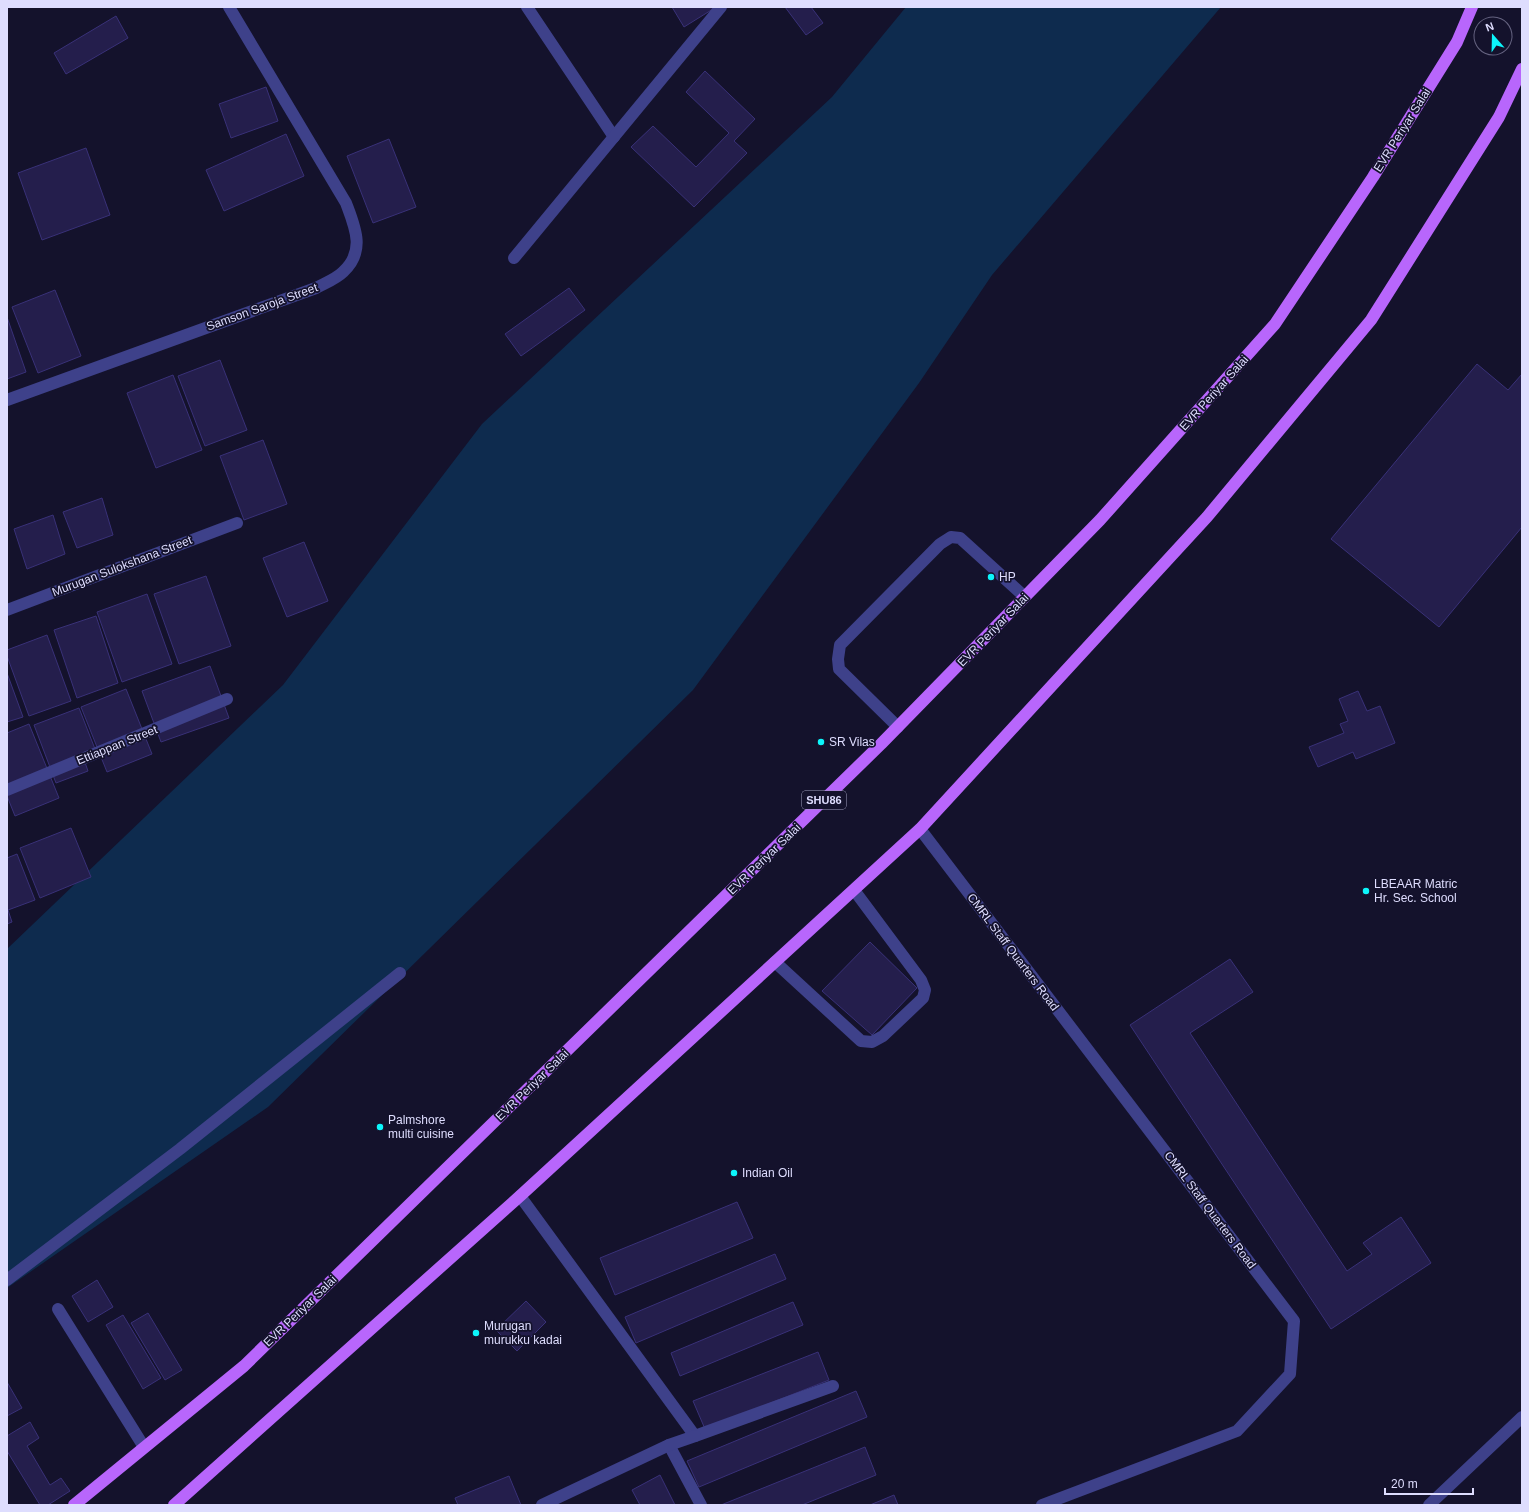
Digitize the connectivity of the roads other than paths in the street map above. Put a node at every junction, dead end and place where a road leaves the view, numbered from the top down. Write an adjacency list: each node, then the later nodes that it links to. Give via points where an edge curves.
1 (229, 7): 8 (street, Samson Saroja Street, via 346,203 356,230 357,245 352,261 343,273 316,288)
2 (527, 7): 6 (street)
3 (721, 7): 6 (street)
4 (1472, 7): 10 (main road, EVR Periyar Salai / SHU86, via 1457,42 1390,150 1275,324 1100,520)
5 (1522, 69): 15 (main road, via 1499,117 1371,320 1206,517)
6 (614, 137): 7 (street)
7 (514, 258)
8 (7, 400)
9 (237, 523): 11 (street, Murugan Sulokshana Street)
10 (1025, 597): 13 (main road, EVR Periyar Salai / SHU86); 13 (street, via 960,538 951,537 940,544 840,645 839,669)
11 (7, 610)
12 (227, 699): 14 (street, Ettiappan Street)
13 (898, 727): 26 (main road, EVR Periyar Salai / SHU86, via 244,1366)
14 (7, 790)
15 (920, 830): 16 (main road); 31 (street, CMRL Staff Quarters Road, via 1294,1321 1290,1374 1237,1431)
16 (854, 890): 17 (main road); 17 (street, via 921,980 925,990 923,998 883,1036 872,1042 861,1041)
17 (775, 962): 19 (main road)
18 (400, 973): 20 (street, via 180,1149)
19 (520, 1196): 24 (street); 28 (main road)
20 (7, 1280)
21 (58, 1309): 26 (street)
22 (833, 1386): 24 (street)
23 (1522, 1417): 32 (street)
24 (695, 1436): 25 (street)
25 (669, 1445): 29 (street); 30 (street)
26 (144, 1448): 27 (main road, EVR Periyar Salai / SHU86)
27 (74, 1505)
28 (174, 1505)
29 (542, 1505)
30 (700, 1505)
31 (1042, 1505)
32 (1429, 1505)

